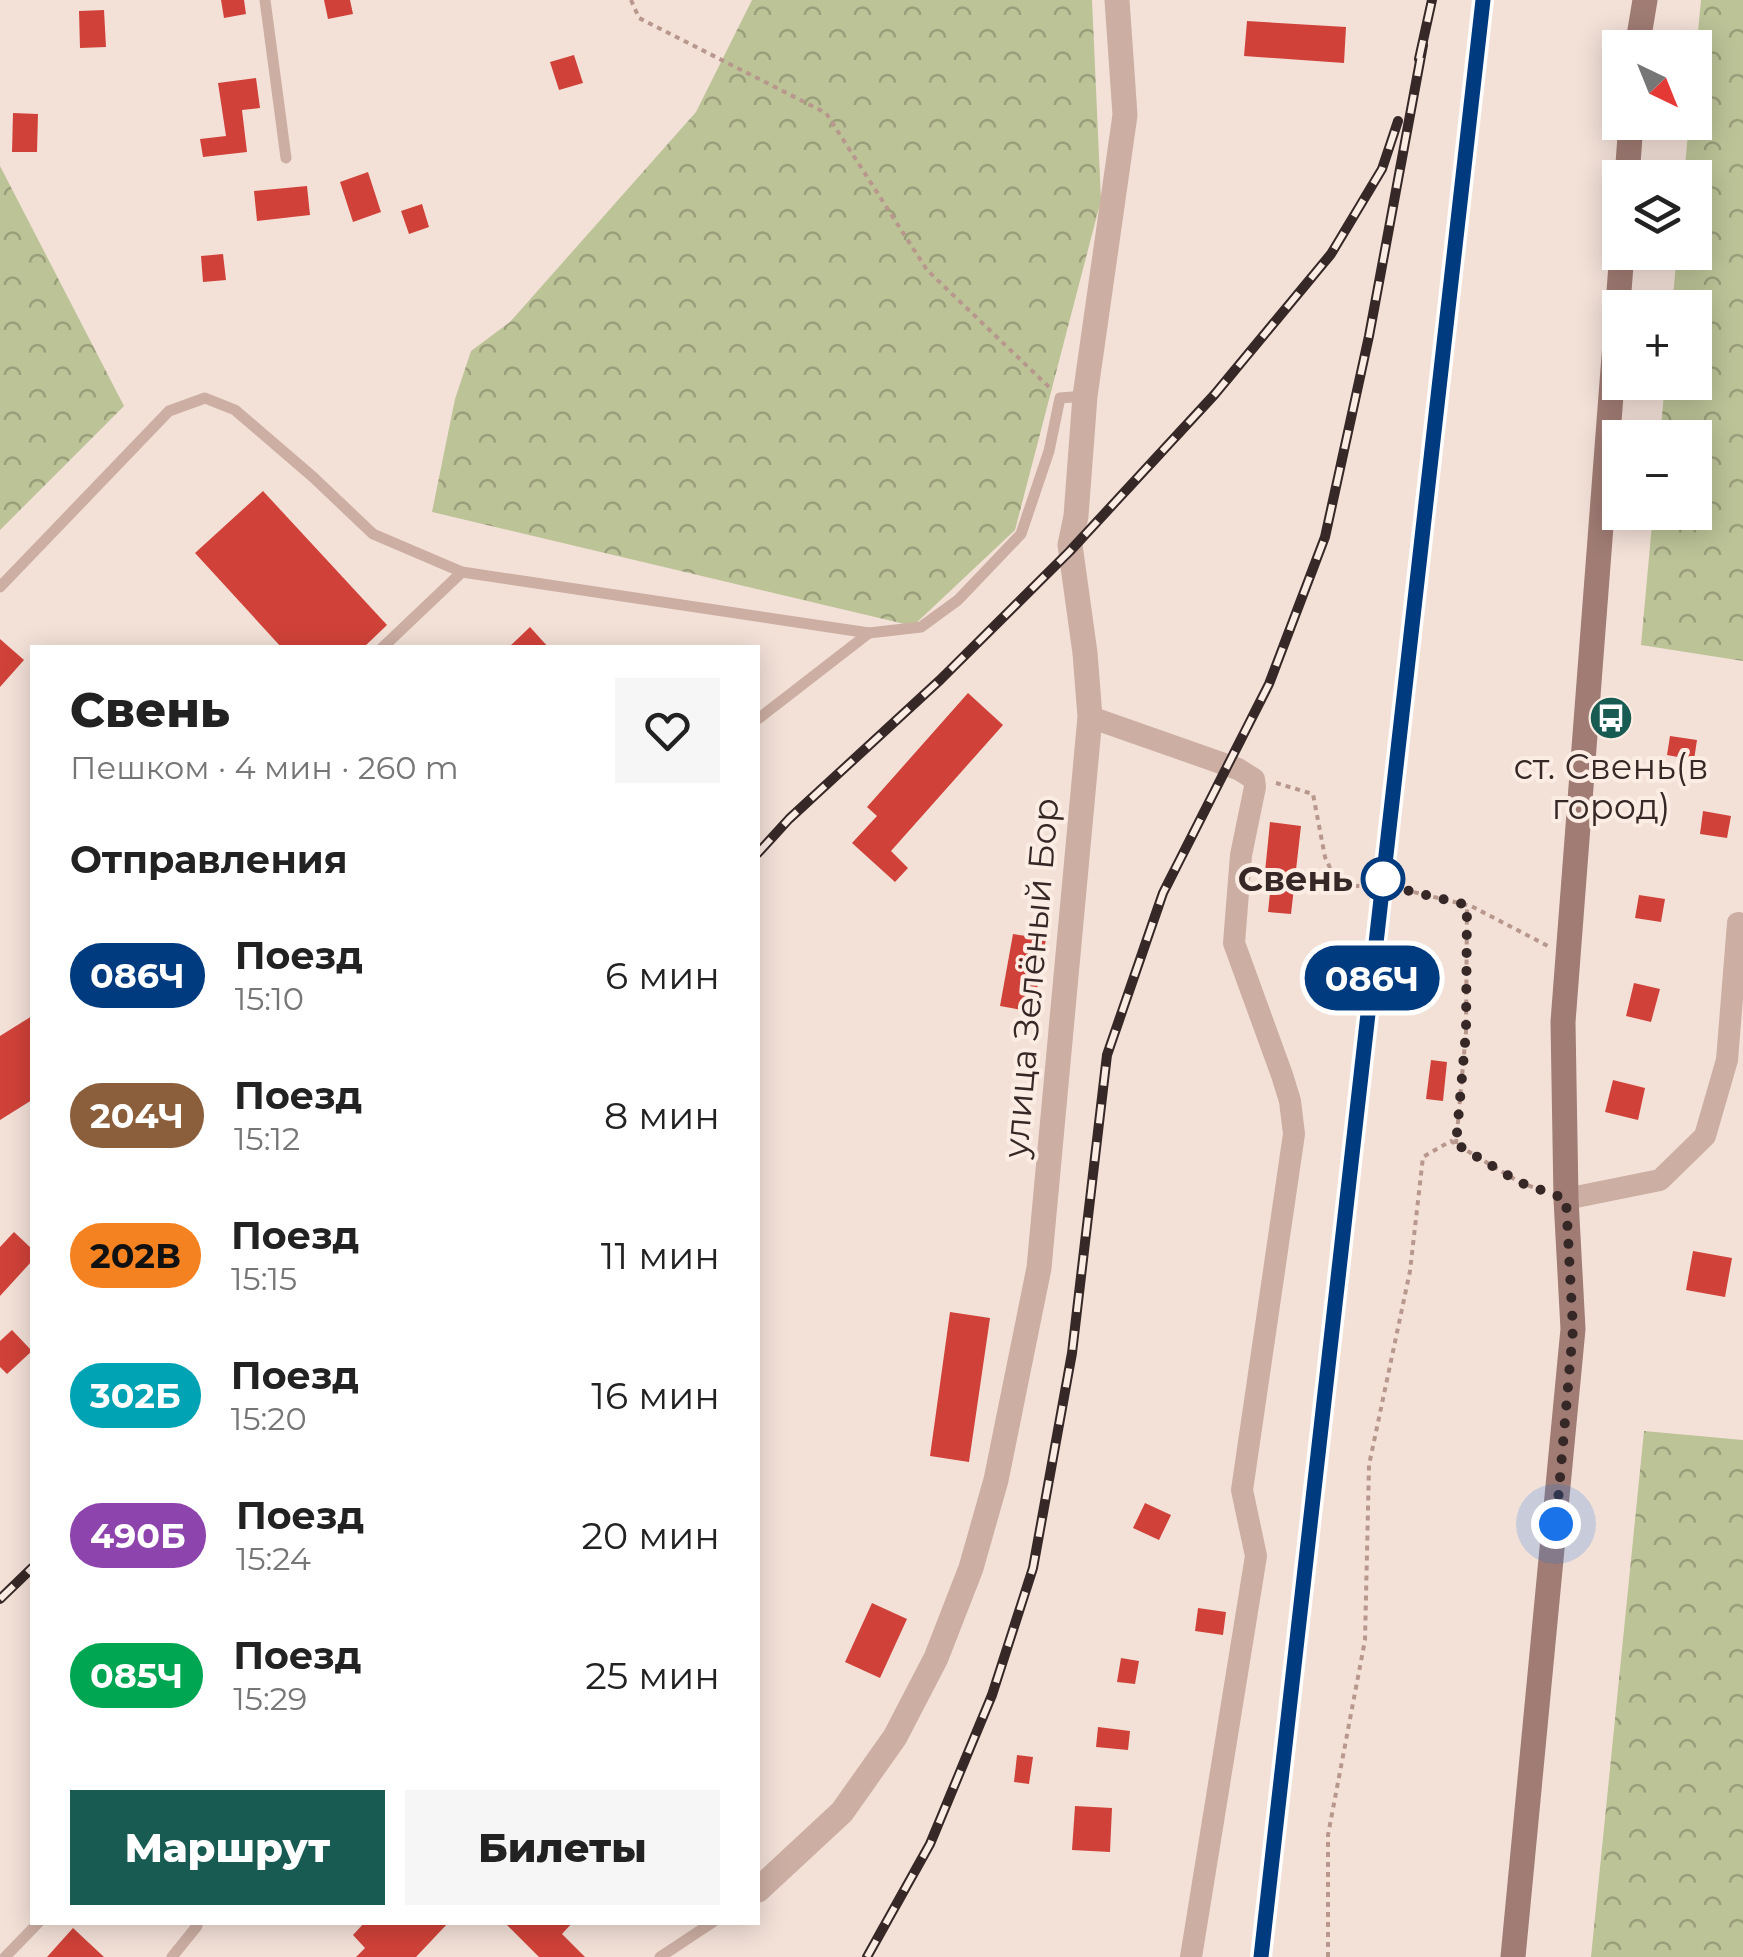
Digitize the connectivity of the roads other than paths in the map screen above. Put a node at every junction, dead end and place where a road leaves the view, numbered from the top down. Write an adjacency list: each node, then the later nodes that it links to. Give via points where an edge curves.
1 (266, 0): 5 (lane)
2 (1117, 0): 7 (street, улица Зелёный Бор, via 1125,115)
3 (1645, 0): 4 (main road)
4 (1640, 30)
5 (286, 158)
6 (1621, 270): 15 (main road, via 1564,1022)
7 (1072, 397): 10 (lane, via 1020,534 958,600 921,627); 13 (street, улица Зелёный Бор, via 1076,516 1070,551)
8 (462, 572): 9 (lane, via 373,534 235,410 205,398 169,411); 10 (lane); 11 (lane)
9 (0, 587)
10 (869, 633): 12 (lane)
11 (385, 645)
12 (760, 717)
13 (1090, 717): 16 (street, улица Зелёный Бор, via 1039,1268 996,1480 936,1658 895,1736 842,1812); 23 (street, via 1254,779 1234,944 1286,1088 1294,1134 1242,1490 1256,1556)
14 (1738, 923): 15 (street, via 1728,1060 1705,1136 1660,1180)
15 (1566, 1199): 24 (main road, via 1573,1329)
16 (760, 1888)
17 (36, 1925): 20 (lane)
18 (195, 1925): 21 (lane)
19 (708, 1925): 22 (lane)
20 (5, 1957)
21 (172, 1957)
22 (660, 1957)
23 (1191, 1957)
24 (1514, 1957)

